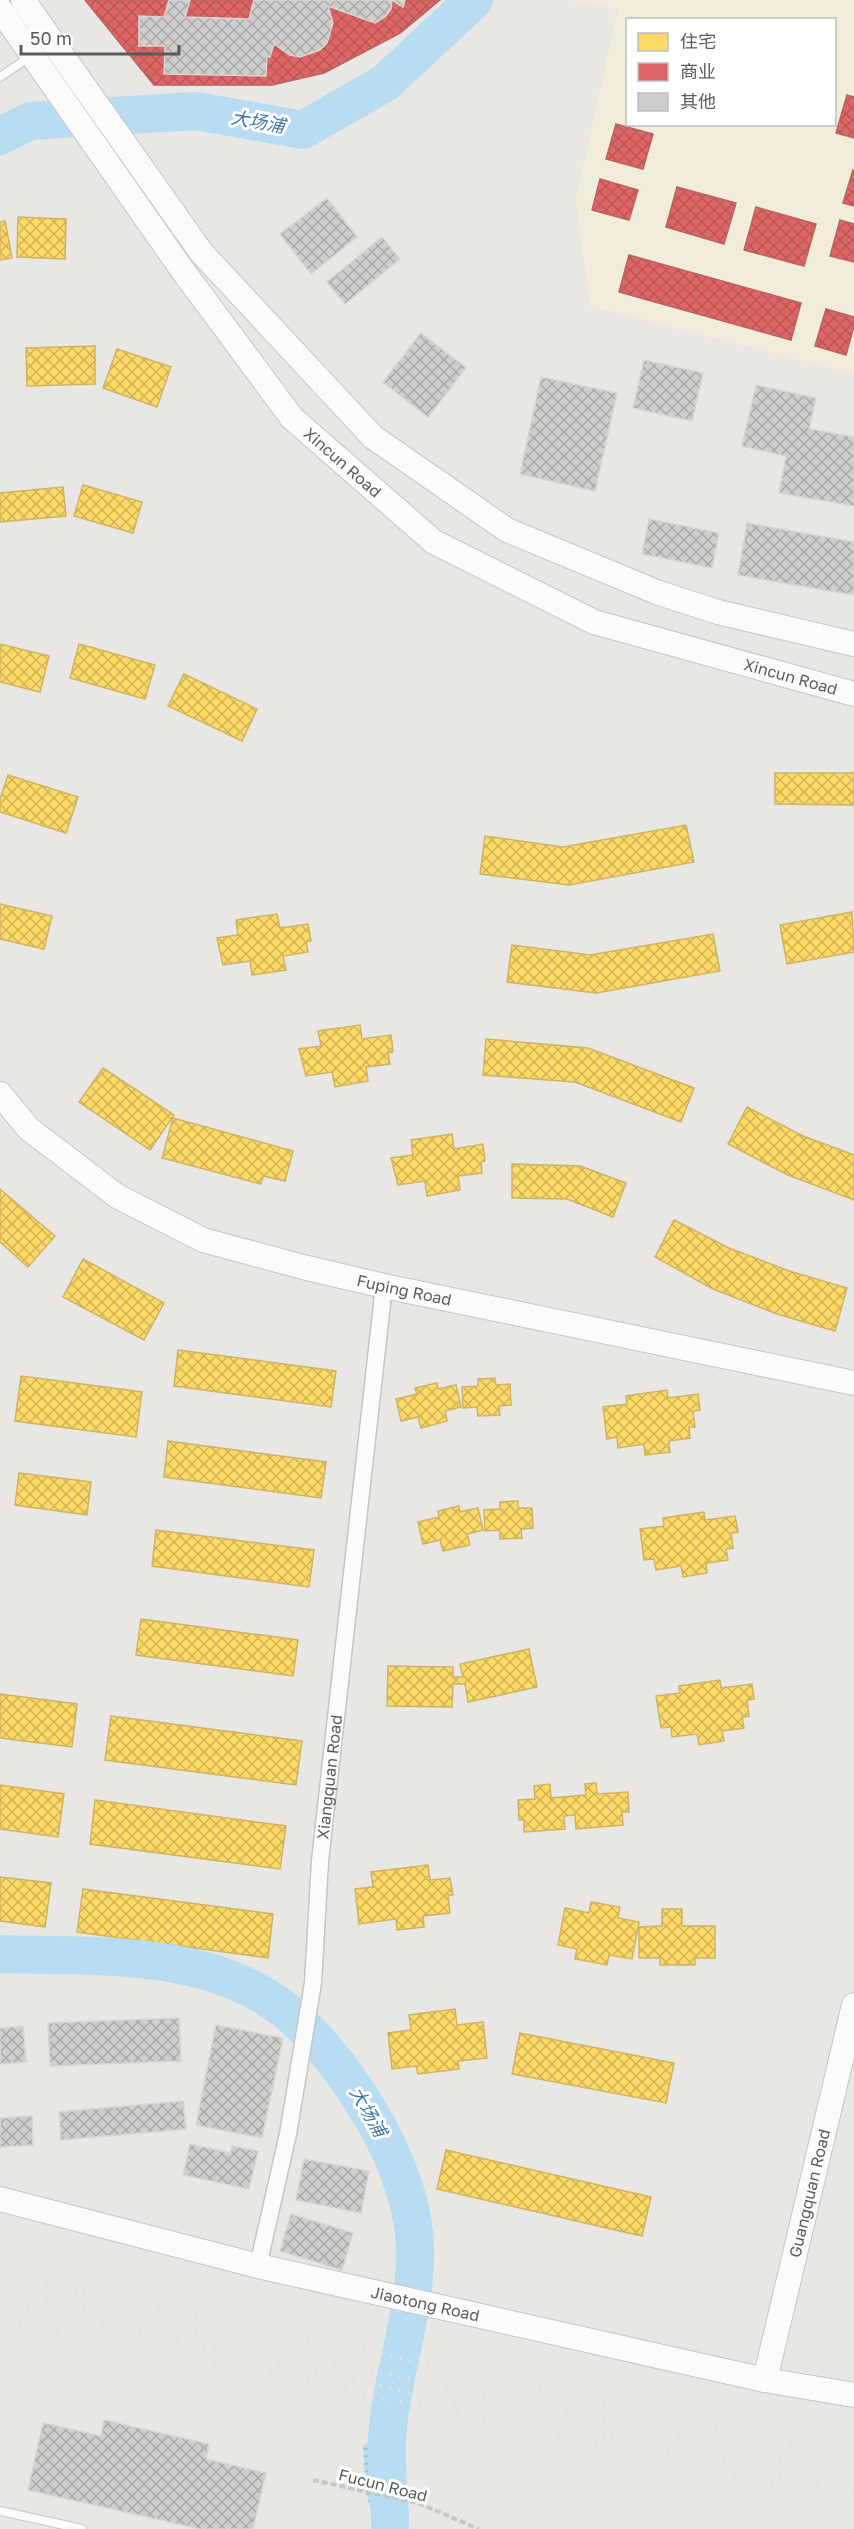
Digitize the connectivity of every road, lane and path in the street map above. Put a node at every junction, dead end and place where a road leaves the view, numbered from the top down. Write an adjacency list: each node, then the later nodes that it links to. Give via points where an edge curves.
1 (23, 0): 3 (main road, Xincun Road)
2 (0, 9): 3 (main road, Xincun Road)
3 (45, 57): 4 (lane); 5 (main road, Xincun Road)
4 (0, 77)
5 (140, 186): 6 (main road, Xincun Road, via 373,437 507,530 658,593); 7 (main road, Xincun Road, via 183,271 292,418 434,542 594,622)
6 (854, 645)
7 (854, 694)
8 (0, 1094): 9 (main road, Fuping Road, via 29,1129 117,1196 203,1240)
9 (384, 1286): 10 (main road, Fuping Road); 13 (street, Xiangquan Road, via 320,1861 309,2011 282,2166)
10 (854, 1383)
11 (854, 2005): 14 (main road, Guangquan Road)
12 (0, 2199): 13 (main road, Jiaotong Road)
13 (258, 2266): 14 (main road, Jiaotong Road)
14 (765, 2380): 15 (main road, Jiaotong Road)
15 (854, 2396)
16 (313, 2480): 19 (path, Fucun Road, via 418,2503)
17 (0, 2511): 18 (lane)
18 (82, 2529)
19 (479, 2529)

